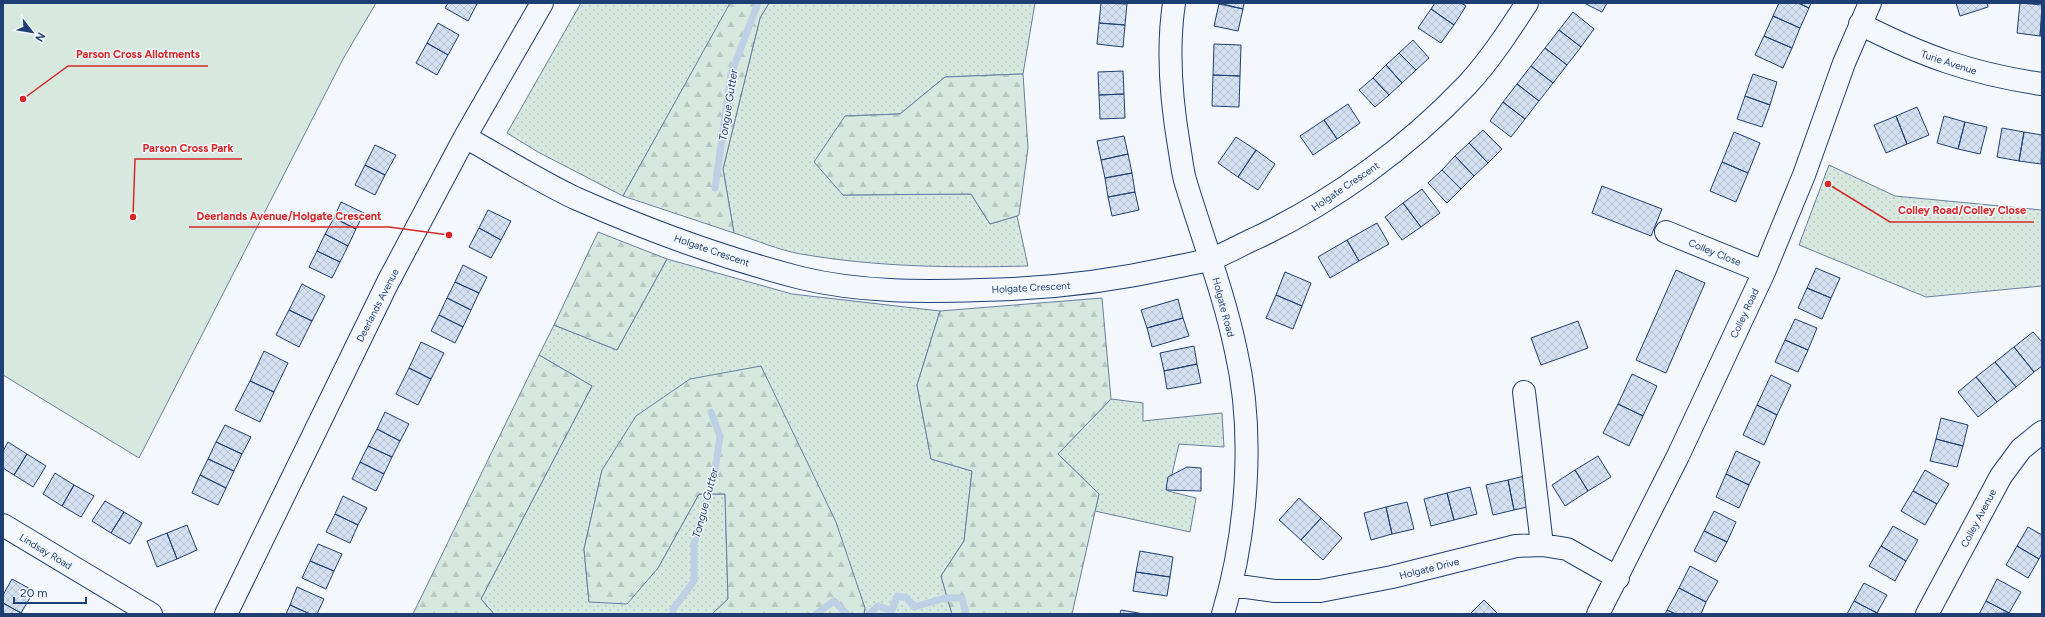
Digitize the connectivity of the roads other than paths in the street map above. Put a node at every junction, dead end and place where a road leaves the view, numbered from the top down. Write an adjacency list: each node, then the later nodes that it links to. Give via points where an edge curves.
1 (542, 3): 7 (street, Deerlands Avenue)
2 (1174, 3): 9 (street, Holgate Road, via 1172,97 1185,178)
3 (1527, 3): 9 (street, Holgate Crescent, via 1507,34 1468,83 1430,121 1382,161 1331,197 1277,228)
4 (1870, 3): 5 (street, Colley Road)
5 (1860, 24): 6 (street, Turie Avenue, via 1903,46 1953,65 2004,79); 10 (street, Colley Road)
6 (2042, 84)
7 (465, 137): 9 (street, Holgate Crescent, via 574,197 650,228 736,260 804,278 870,289 926,292 1079,284 1138,275); 18 (street, Deerlands Avenue, via 388,282)
8 (1666, 232): 10 (street, Colley Close)
9 (1211, 259): 16 (street, Holgate Road, via 1237,352 1245,412 1243,512 1239,553)
10 (1764, 272): 15 (street, Colley Road)
11 (1524, 392): 14 (street)
12 (2042, 432): 21 (street, Colley Avenue, via 2021,450 2001,476)
13 (3, 525): 17 (street, Lindsay Road)
14 (1542, 545): 15 (street, Holgate Drive, via 1567,549); 16 (street, Holgate Drive, via 1516,546 1392,577 1320,591 1275,591)
15 (1618, 578): 20 (street, Colley Road)
16 (1232, 585): 19 (street, Holgate Road)
17 (151, 614)
18 (226, 614)
19 (1223, 614)
20 (1598, 614)
21 (1927, 614)

